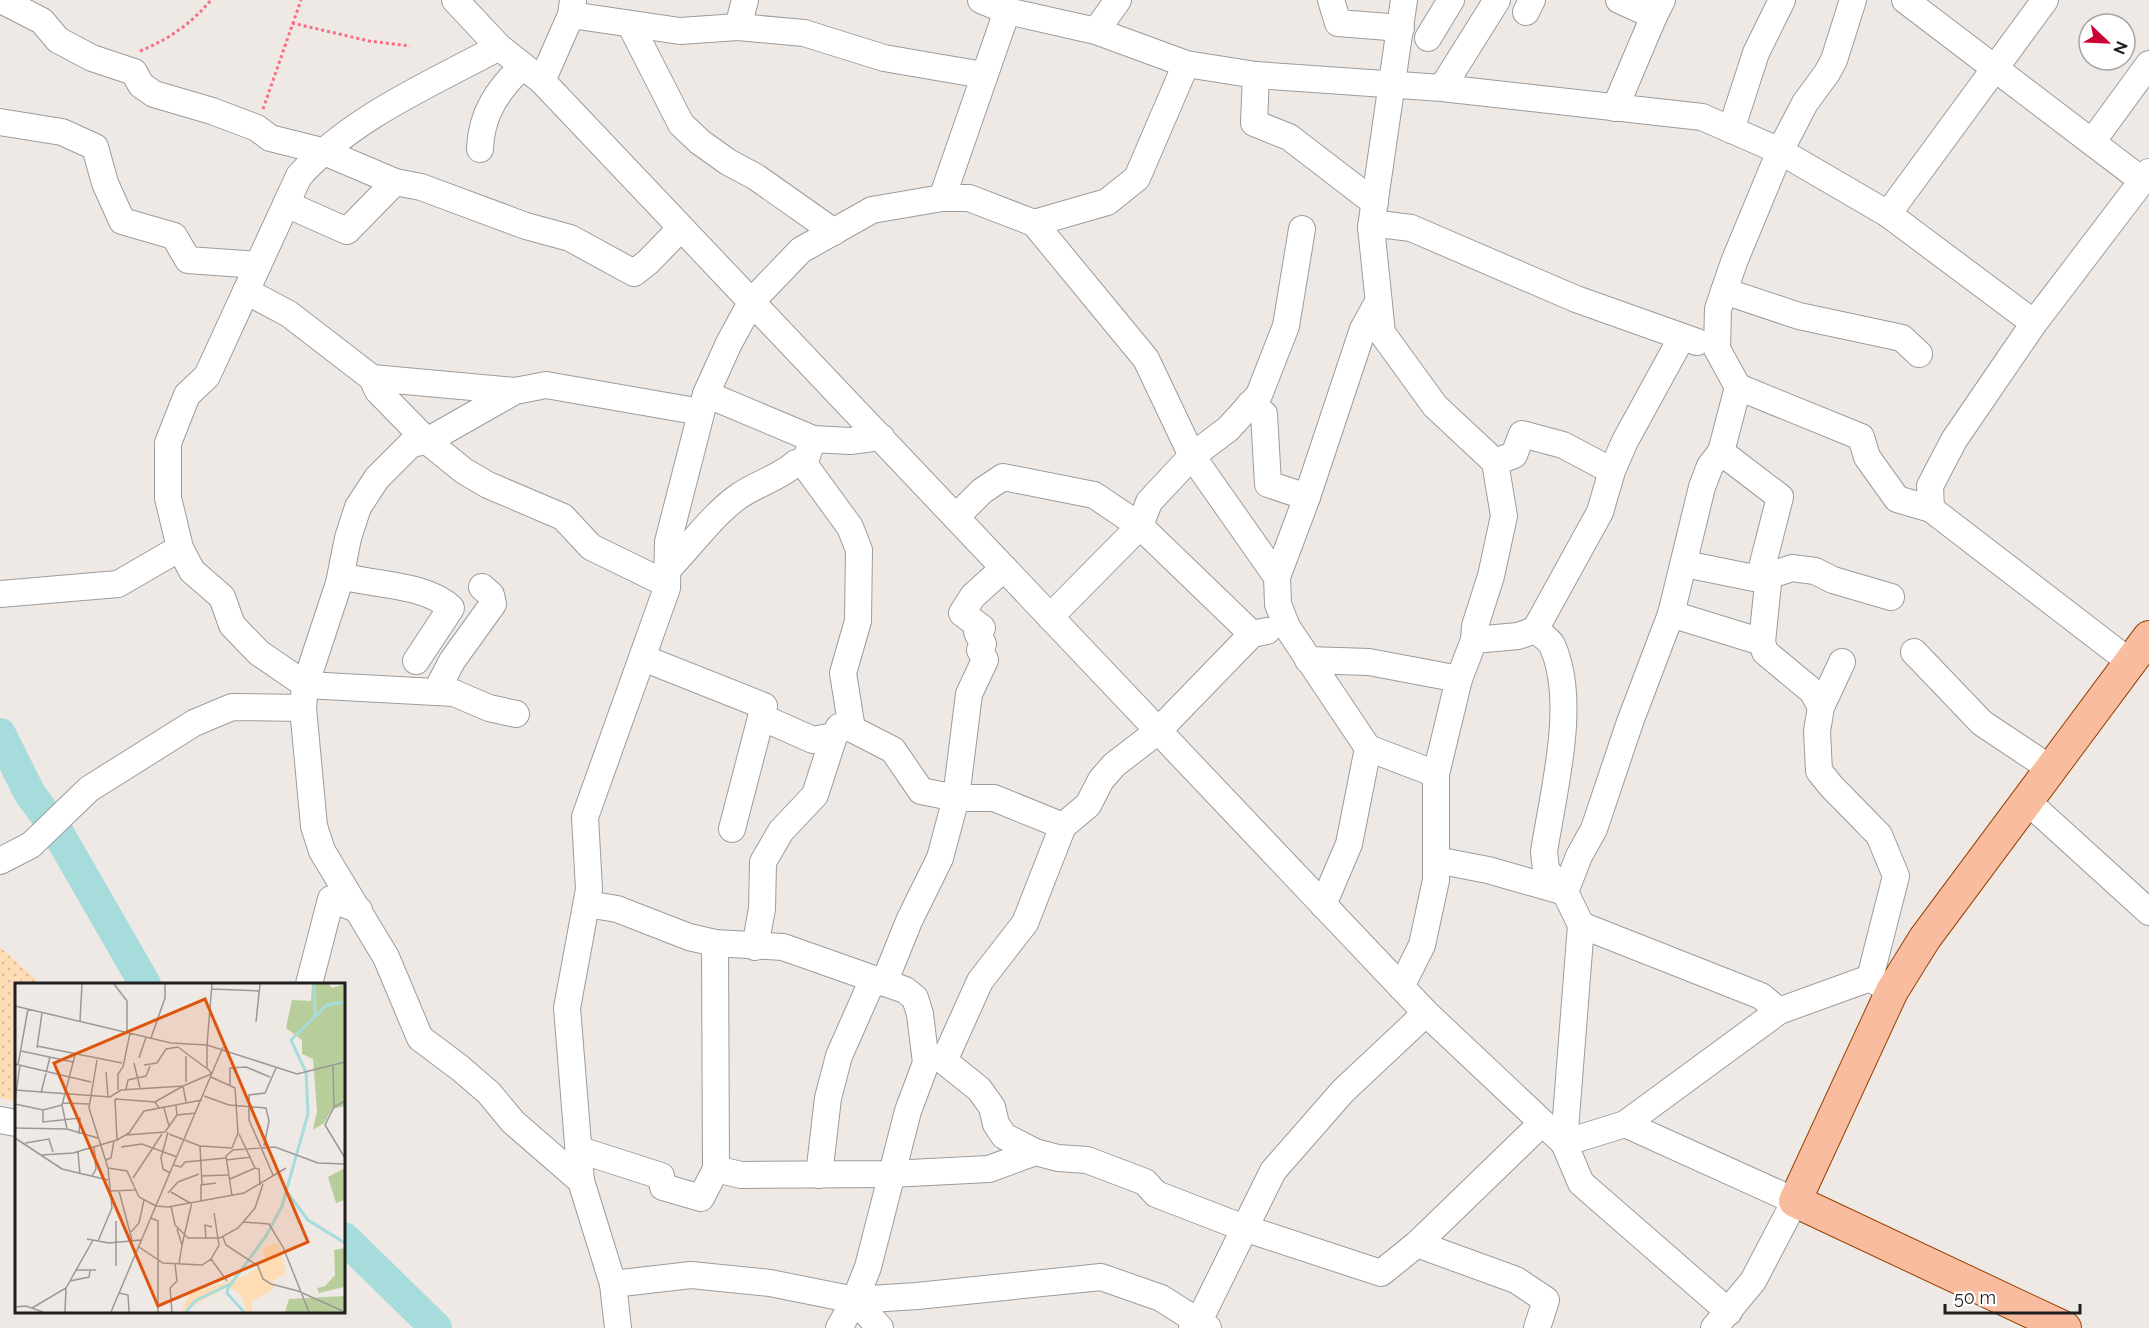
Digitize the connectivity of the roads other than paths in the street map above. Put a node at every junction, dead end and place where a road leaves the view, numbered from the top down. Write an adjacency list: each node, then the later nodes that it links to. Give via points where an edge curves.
1 (1, 0): 37 (street, via 42,21 58,40 92,58 134,72 141,86 154,94 257,128 270,138)
2 (455, 0): 23 (street)
3 (745, 0): 19 (street)
4 (981, 0): 17 (street)
5 (1118, 0): 21 (street)
6 (1331, 0): 20 (street, via 1338,23)
7 (1404, 0): 20 (street)
8 (1451, 0): 22 (street)
9 (1497, 0): 31 (street)
10 (1619, 0): 16 (street)
11 (1782, 0): 34 (street, via 1756,53)
12 (1853, 0): 38 (street, via 1827,74 1815,87)
13 (1905, 0): 26 (street)
14 (2045, 0): 26 (street)
15 (572, 8): 18 (street); 27 (street)
16 (1658, 8): 32 (street)
17 (1007, 11): 21 (street); 28 (street)
18 (631, 26): 19 (street, via 680,31); 48 (street, via 681,124 709,149)
19 (738, 27): 28 (street, via 804,33 884,58)
20 (1401, 28): 30 (street)
21 (1096, 31): 24 (street)
22 (1428, 38)
23 (499, 46): 27 (street); 37 (street, via 375,116)
24 (1185, 64): 29 (street); 45 (street, via 1137,178 1107,201)
25 (2149, 64): 35 (street)
26 (1995, 69): 35 (street); 43 (street)
27 (532, 74): 36 (street, via 505,82 480,131); 46 (street)
28 (983, 75): 41 (street)
29 (1256, 75): 30 (street); 44 (street, via 1254,123 1289,137)
30 (1392, 86): 31 (street); 44 (street)
31 (1442, 88): 32 (street)
32 (1615, 108): 34 (street, via 1702,117)
33 (0, 122): 49 (street, via 62,132 95,147 122,221 174,237 188,260)
34 (1731, 130): 38 (street)
35 (2092, 142): 39 (street)
36 (480, 149)
37 (322, 151): 40 (street); 42 (street, via 299,176)
38 (1780, 152): 43 (street); 51 (street)
39 (2146, 176): 54 (street)
40 (395, 182): 42 (street, via 346,231); 46 (street, via 421,187 570,238 634,273)
41 (942, 198): 45 (street, via 969,198); 48 (street, via 872,210)
42 (286, 204): 49 (street)
43 (1888, 214): 54 (street)
44 (1373, 215): 53 (street); 55 (street, via 1388,225 1411,228 1576,299)
45 (1034, 223): 67 (street, via 1146,359)
46 (680, 229): 52 (street)
47 (1302, 230): 62 (street, via 1286,326)
48 (834, 232): 52 (street, via 801,250)
49 (258, 265): 50 (street)
50 (246, 291): 58 (street, via 289,314); 75 (street, via 207,376 187,395 168,442 168,498)
51 (1724, 291): 56 (street, via 1718,309); 57 (street, via 1799,316 1902,338)
52 (752, 301): 61 (street); 63 (street)
53 (1378, 302): 68 (street, via 1383,333 1413,377 1435,406); 71 (street, via 1363,329)
54 (2034, 323): 72 (street, via 1954,440 1930,486)
55 (1682, 337): 56 (street); 70 (street)
56 (1717, 349): 59 (street)
57 (1919, 354)
58 (372, 378): 60 (street); 65 (street, via 378,391)
59 (1738, 387): 66 (street); 72 (street, via 1861,436 1868,457 1898,499)
60 (515, 391): 61 (street, via 546,386); 65 (street)
61 (704, 403): 64 (street); 79 (street, via 668,542)
62 (1251, 404): 67 (street, via 1228,429); 71 (street, via 1264,414 1268,484)
63 (881, 437): 64 (street, via 850,441); 73 (street)
64 (813, 439): 69 (street)
65 (427, 441): 78 (street, via 411,444 377,478 358,507); 79 (street, via 488,485 563,518 591,547)
66 (1721, 452): 76 (street, via 1702,487); 81 (street, via 1780,497)
67 (1192, 456): 74 (street, via 1149,502); 80 (street)
68 (1495, 462): 70 (street, via 1514,455 1522,434 1563,445); 90 (street, via 1504,516)
69 (804, 464): 79 (street, via 796,463 783,475 740,496 702,530); 105 (street, via 850,527 859,550 858,621 843,673)
70 (1612, 471): 88 (street, via 1600,512)
71 (1307, 497): 80 (street)
72 (1931, 509): 92 (street)
73 (956, 517): 74 (street, via 982,490 1003,477 1094,495); 77 (street)
74 (1140, 526): 86 (street); 89 (street)
75 (180, 548): 83 (street, via 118,584); 100 (street, via 192,571 222,597 232,625)
76 (1685, 564): 81 (street); 85 (street)
77 (1004, 568): 86 (street); 109 (street, via 973,596 962,613 982,628 977,632 985,660 969,694)
78 (341, 576): 96 (street, via 427,594 451,608); 100 (street)
79 (667, 577): 94 (street)
80 (1277, 577): 87 (street, via 1278,604)
81 (1759, 579): 84 (street, via 1792,568 1815,571); 91 (street, via 1768,584)
82 (482, 587): 99 (street, via 491,595 493,604 452,661)
83 (0, 594)
84 (1891, 597)
85 (1671, 614): 91 (street); 115 (street, via 1594,829)
86 (1050, 617): 104 (street)
87 (1287, 627): 89 (street); 95 (street)
88 (1535, 630): 90 (street, via 1518,636); 115 (street, via 1551,643 1562,676 1562,727 1544,852 1546,870)
89 (1252, 634): 104 (street)
90 (1474, 640): 98 (street)
91 (1762, 642): 101 (street, via 1765,652 1812,691)
92 (2144, 644): 107 (main road)
93 (1914, 652): 107 (street, via 1982,723)
94 (643, 658): 103 (street, via 764,706); 116 (street, via 585,817)
95 (1308, 660): 98 (street, via 1369,662); 106 (street)
96 (416, 661)
97 (1842, 662): 101 (street)
98 (1459, 679): 108 (street)
99 (436, 692): 100 (street); 102 (street, via 454,693)
100 (304, 696): 114 (street, via 232,707 194,723 89,789 32,845); 118 (street, via 314,826 322,851)
101 (1821, 707): 125 (street, via 1817,731 1819,771 1879,835 1896,876)
102 (516, 714)
103 (761, 717): 105 (street, via 813,741); 112 (street)
104 (1158, 731): 111 (street, via 1114,765 1088,805); 117 (street)
105 (843, 733): 109 (street, via 893,750 921,791); 122 (street, via 815,795 780,831 763,862 762,909)
106 (1368, 748): 108 (street); 117 (street, via 1349,844)
107 (2051, 769): 110 (main road)
108 (1436, 774): 113 (street)
109 (956, 798): 111 (street, via 994,798); 123 (street, via 940,858)
110 (2026, 801): 119 (street); 125 (main road, via 1925,938)
111 (1063, 826): 129 (street, via 1025,923 980,981)
112 (732, 829)
113 (1436, 860): 115 (street); 126 (street, via 1436,880 1422,945)
114 (0, 861)
115 (1565, 892): 120 (street)
116 (587, 904): 121 (street, via 616,909); 135 (street, via 567,1008)
117 (1323, 905): 126 (street)
118 (359, 910): 124 (street, via 331,899); 140 (street, via 386,957 420,1038 489,1093 513,1122)
119 (2149, 912)
120 (1581, 925): 127 (street, via 1761,996); 134 (street)
121 (715, 943): 122 (street); 137 (street)
122 (755, 947): 123 (street, via 783,947)
123 (878, 981): 129 (street, via 905,990 915,998); 139 (street, via 839,1056 828,1098)
124 (309, 983)
125 (1881, 984): 127 (street); 141 (main road)
126 (1401, 987): 128 (street)
127 (1779, 1011): 133 (street)
128 (1426, 1013): 132 (street); 142 (street, via 1343,1091 1273,1171)
129 (935, 1062): 136 (street, via 980,1089 1005,1136); 138 (street, via 908,1111)
130 (0, 1120): 131 (street)
131 (15, 1123)
132 (1541, 1124): 134 (street); 143 (street)
133 (1625, 1124): 134 (street); 141 (street)
134 (1564, 1143): 146 (street, via 1581,1183)
135 (580, 1150): 137 (street, via 661,1176 663,1186 701,1198); 140 (street)
136 (1035, 1152): 138 (street, via 989,1169); 142 (street, via 1087,1160 1145,1182 1156,1194)
137 (716, 1169): 139 (street, via 741,1175)
138 (890, 1174): 139 (street); 145 (street, via 868,1267)
139 (819, 1175)
140 (581, 1181): 144 (street)
141 (1795, 1201): 146 (street, via 1753,1281); 152 (main road)
142 (1244, 1228): 143 (street, via 1381,1273); 147 (street)
143 (1417, 1245): 151 (street, via 1516,1280 1546,1300)
144 (613, 1284): 145 (street, via 691,1275 771,1283); 148 (street)
145 (855, 1300): 147 (street, via 1101,1276 1161,1298); 149 (street); 150 (street)
146 (1721, 1320)
147 (1199, 1326)
148 (618, 1328)
149 (839, 1328)
150 (880, 1328)
151 (1537, 1328)
152 (2064, 1328)

